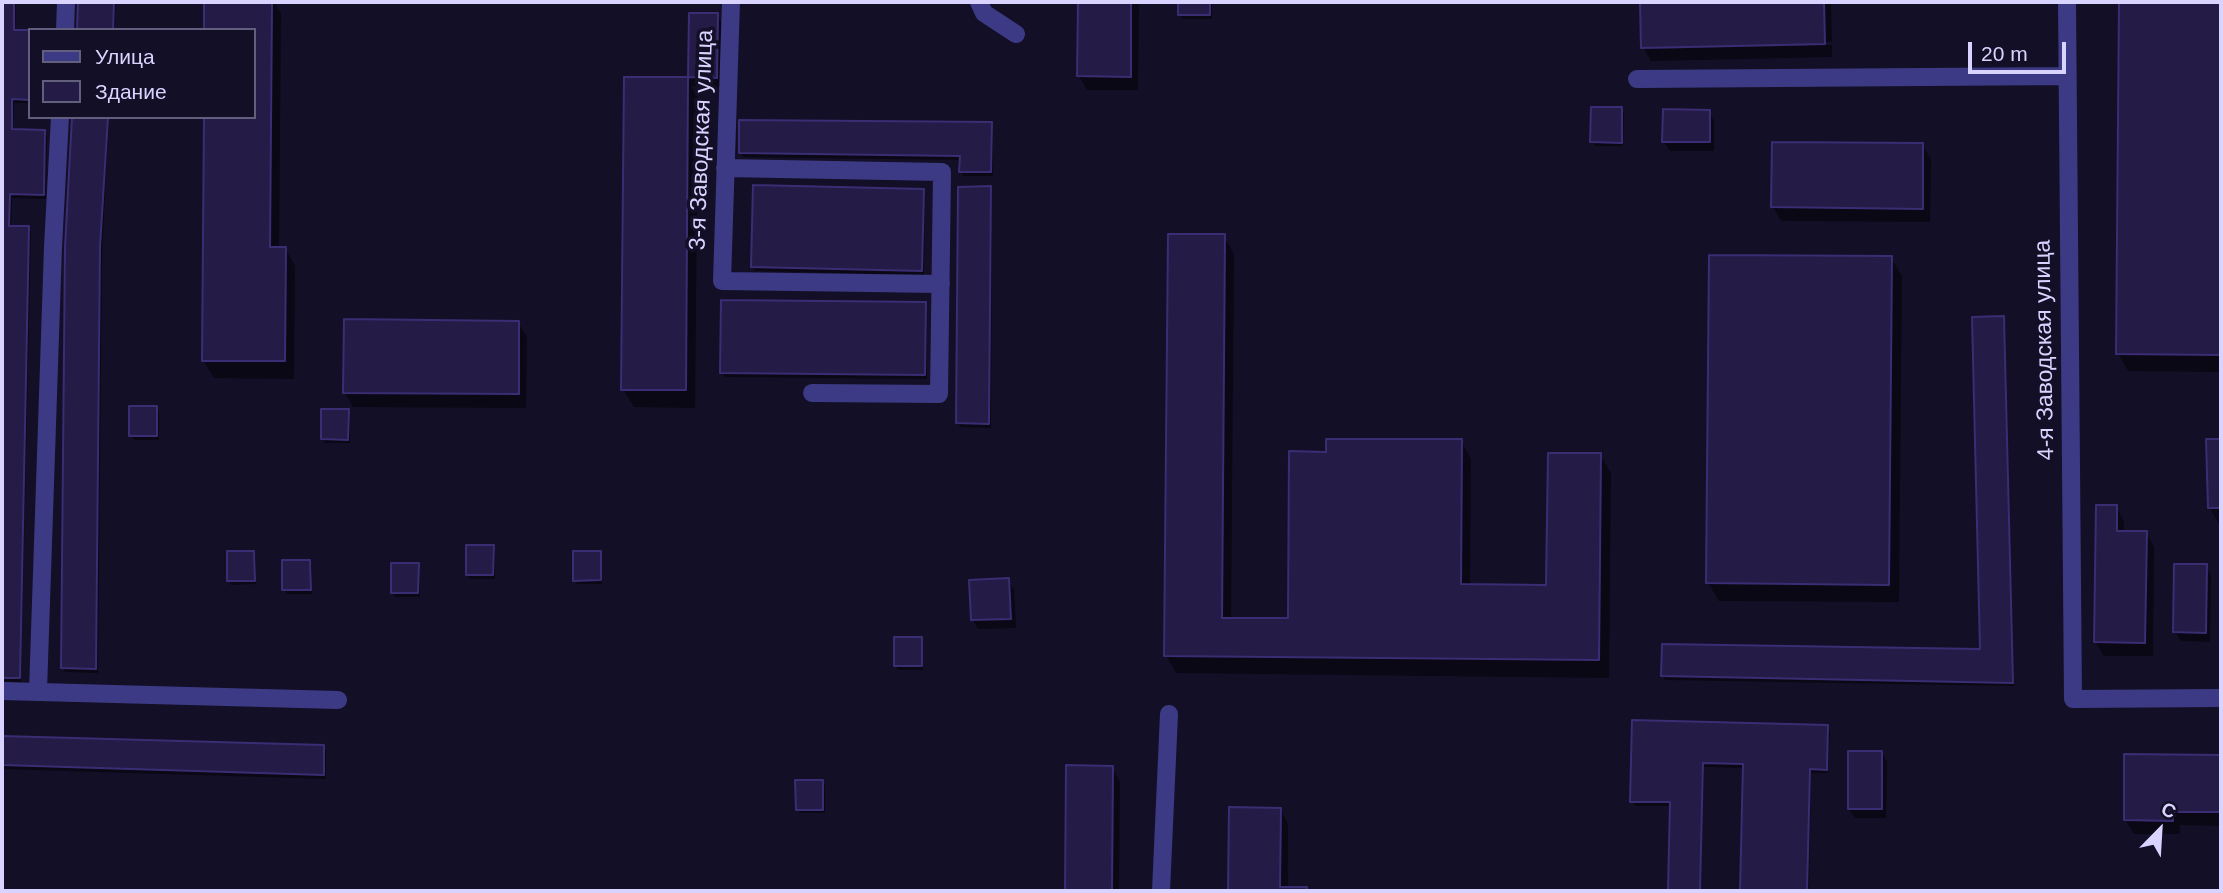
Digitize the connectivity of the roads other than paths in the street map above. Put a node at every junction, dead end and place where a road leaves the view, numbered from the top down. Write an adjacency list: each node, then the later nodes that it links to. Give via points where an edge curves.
1 (66, 2): 5 (street)
2 (731, 2): 10 (street, 3-я Заводская улица)
3 (979, 2): 6 (street, via 984,13)
4 (2067, 2): 7 (street, 4-я Заводская улица)
5 (65, 28)
6 (1016, 34)
7 (2067, 76): 8 (street); 15 (street, 4-я Заводская улица, via 2073,699)
8 (1637, 79)
9 (60, 119): 14 (street)
10 (725, 168): 11 (street, via 942,172); 11 (street, 3-я Заводская улица, via 722,281)
11 (941, 284): 12 (street, via 939,394)
12 (812, 393)
13 (2, 691): 14 (street)
14 (38, 691): 16 (street)
15 (2221, 698)
16 (338, 700)
17 (1169, 714): 18 (street)
18 (1161, 891)

